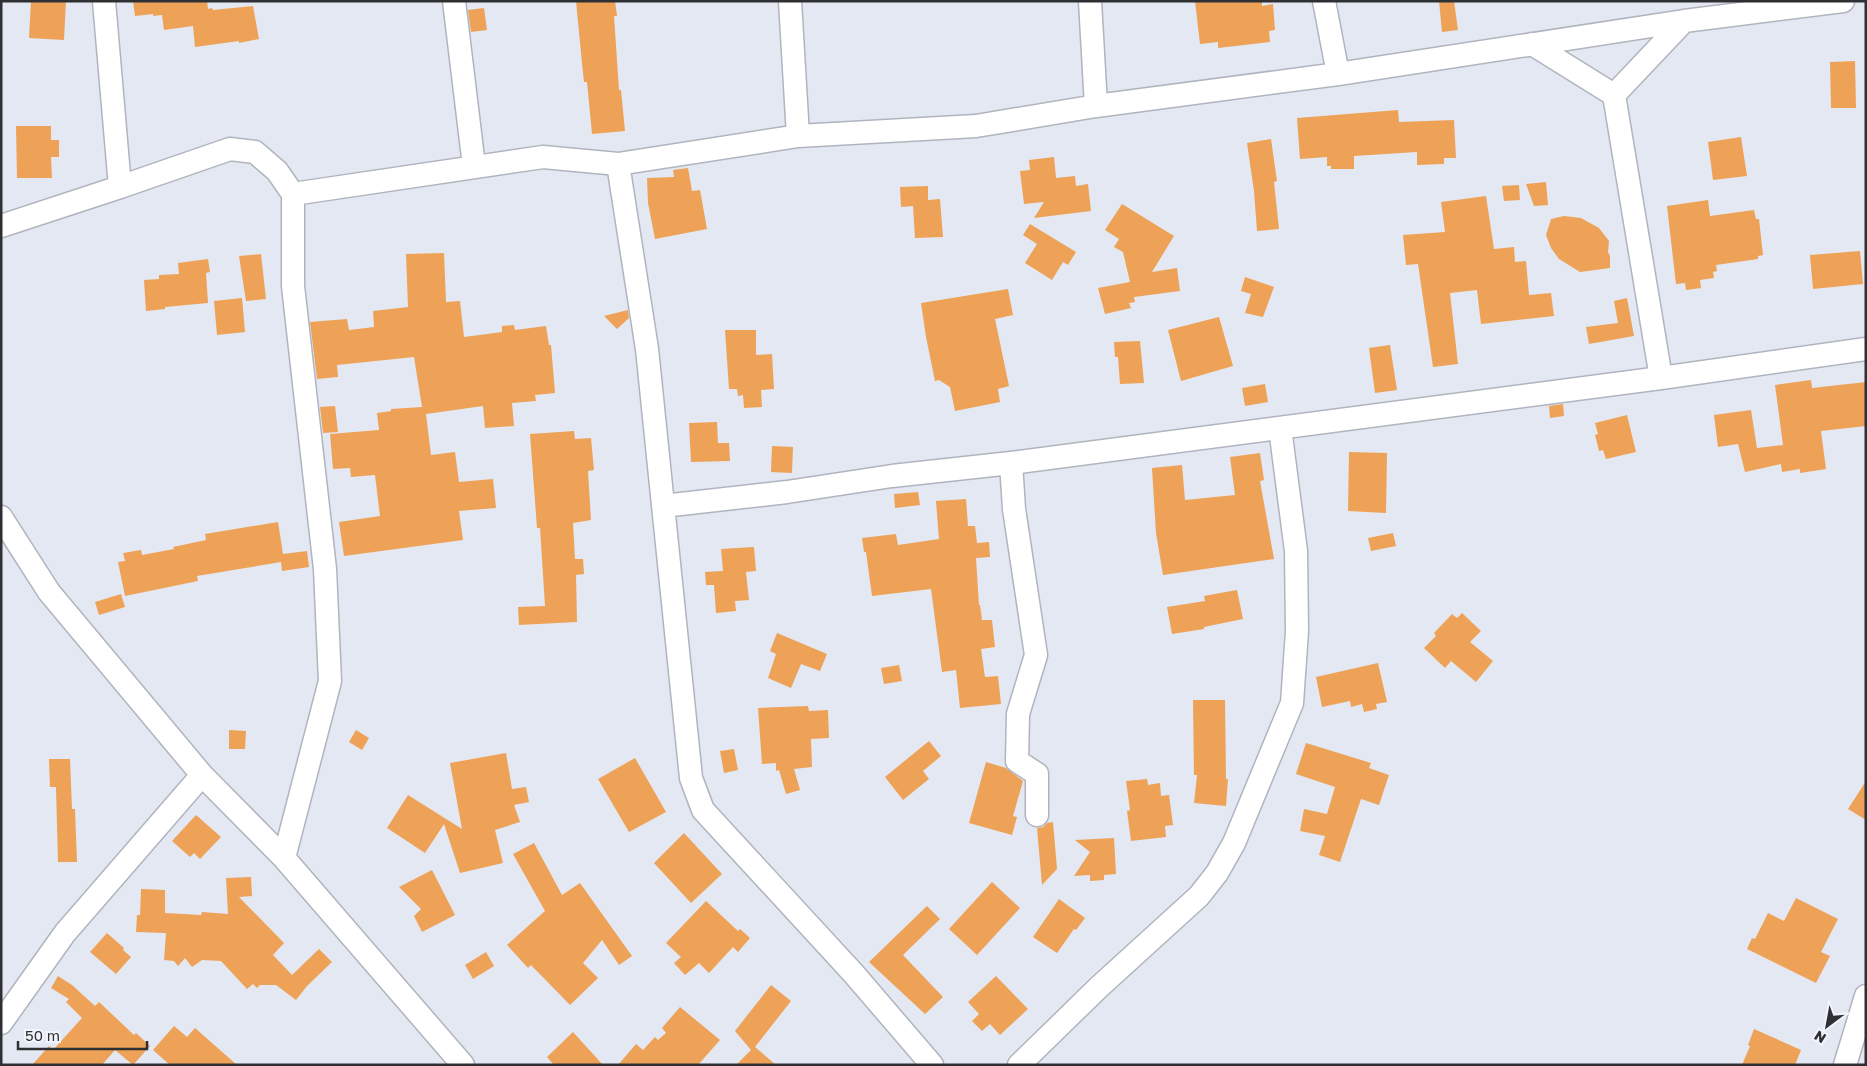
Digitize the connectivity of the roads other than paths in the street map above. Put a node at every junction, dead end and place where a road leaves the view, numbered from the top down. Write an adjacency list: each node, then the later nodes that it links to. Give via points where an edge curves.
1 (104, 1): 15 (street)
2 (454, 1): 14 (street)
3 (790, 1): 12 (street)
4 (1090, 1): 11 (street)
5 (1324, 1): 9 (street)
6 (1843, 1): 7 (street)
7 (1684, 21): 8 (street); 10 (street)
8 (1532, 44): 9 (street); 10 (street)
9 (1338, 74): 11 (street)
10 (1614, 95): 19 (street)
11 (1096, 106): 12 (street, via 976,126)
12 (798, 136): 13 (street)
13 (618, 164): 14 (street, via 543,156); 22 (street, via 647,349)
14 (474, 166): 16 (street)
15 (120, 187): 16 (street, via 230,149 255,152 276,171); 17 (street)
16 (293, 194): 26 (street, via 293,286 325,569 330,681)
17 (1, 226)
18 (1866, 349): 19 (street)
19 (1661, 378): 20 (street)
20 (1280, 428): 21 (street); 31 (street, via 1296,551 1297,631 1292,703 1234,842 1217,873 1199,896)
21 (1012, 464): 22 (street); 25 (street, via 1014,510 1036,655 1018,714 1018,761 1037,774)
22 (664, 506): 30 (street, via 691,778 703,810 854,974)
23 (1, 517): 24 (street, via 49,592)
24 (202, 775): 26 (street); 28 (street, via 64,933)
25 (1038, 815)
26 (284, 858): 29 (street)
27 (1866, 996): 32 (street)
28 (1, 1023)
29 (463, 1065)
30 (932, 1065)
31 (1019, 1065)
32 (1845, 1065)

